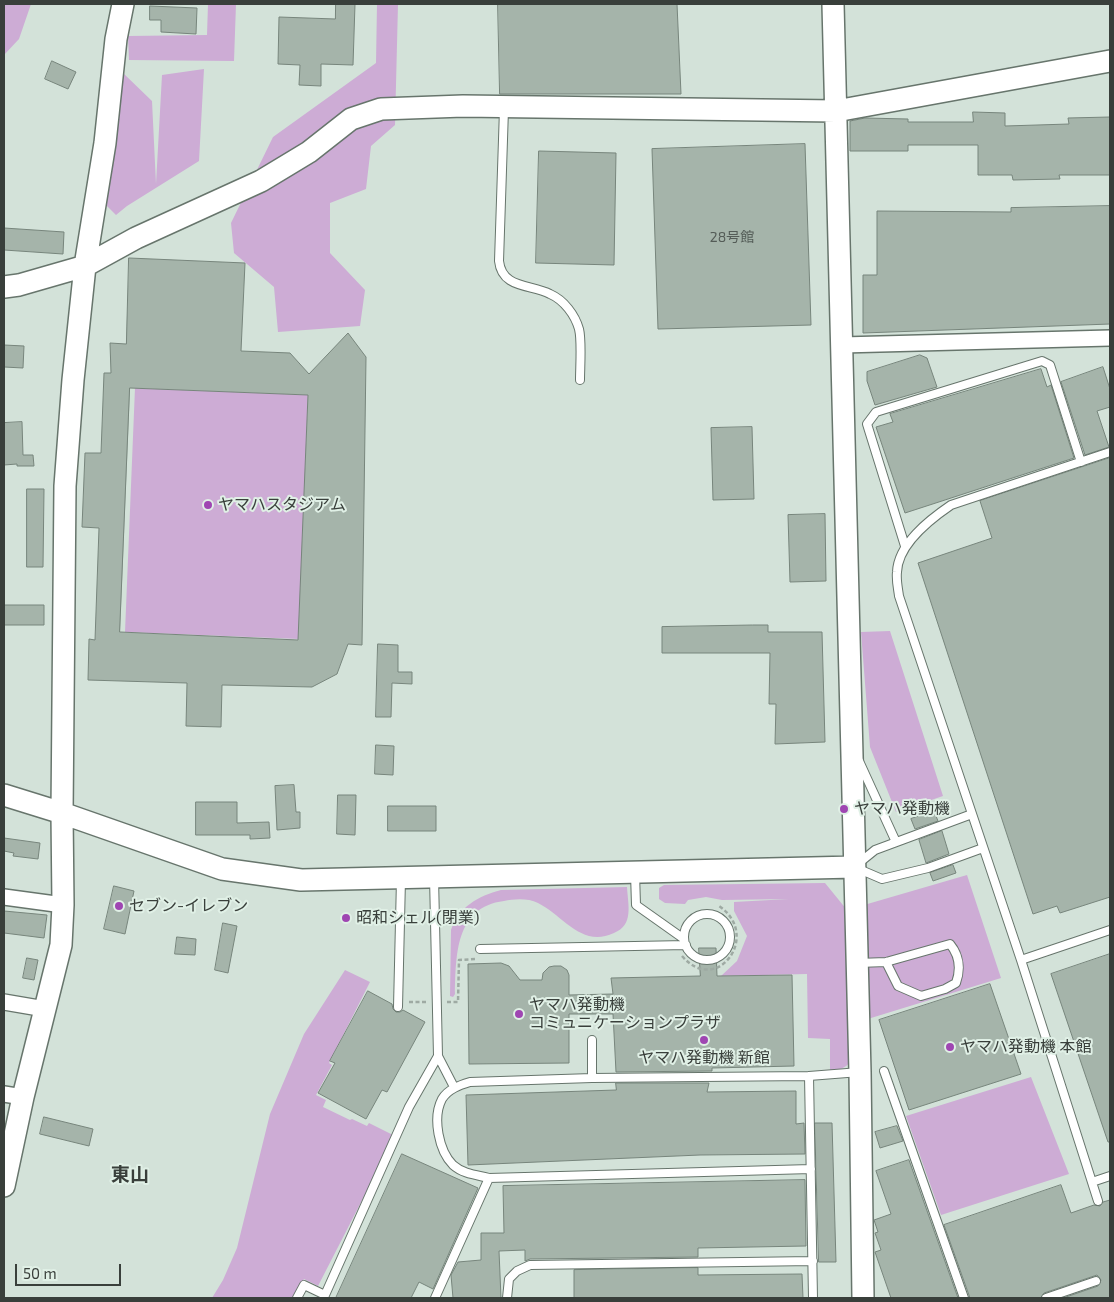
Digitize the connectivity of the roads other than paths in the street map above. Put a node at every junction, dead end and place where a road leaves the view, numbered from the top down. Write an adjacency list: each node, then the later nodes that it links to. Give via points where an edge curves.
1 (123, 4): 6 (street)
2 (833, 4): 5 (street)
3 (1110, 61): 5 (street)
4 (504, 107): 5 (street); 6 (street, via 381,108 351,119 309,152 261,180 136,238); 10 (lane, via 500,271 507,280 550,293 573,316 579,331)
5 (836, 111): 9 (street)
6 (86, 266): 7 (street); 16 (street, via 65,486)
7 (4, 287)
8 (1110, 338): 9 (street)
9 (842, 345): 14 (street)
10 (580, 380)
11 (1110, 452): 12 (lane)
12 (1081, 462): 13 (lane, via 951,505); 13 (lane, via 1050,365 1042,361 876,412 868,424)
13 (905, 546): 17 (lane, via 897,571 898,596)
14 (851, 746): 18 (lane); 20 (street)
15 (4, 795): 16 (street)
16 (62, 813): 23 (street, via 222,869 301,880); 25 (street)
17 (972, 814): 18 (lane); 19 (lane)
18 (896, 842): 20 (lane, via 875,850)
19 (983, 848): 20 (lane, via 928,868 882,878); 29 (lane)
20 (854, 867): 21 (street); 31 (street)
21 (634, 872): 22 (street); 27 (lane, via 636,905)
22 (434, 876): 23 (street); 36 (lane)
23 (401, 877): 33 (lane)
24 (4, 897): 25 (street)
25 (64, 905): 34 (street, via 61,945)
26 (1110, 930): 29 (lane)
27 (685, 942): 27 (lane, via 686,927 693,918 704,914 716,916 726,923 730,934 724,951 709,960 697,958); 28 (lane)
28 (480, 949)
29 (1021, 960): 46 (lane)
30 (886, 962): 30 (lane, via 950,944 955,950 960,972 956,983 921,996 898,986); 31 (lane)
31 (856, 963): 38 (street)
32 (4, 1002): 34 (street)
33 (398, 1005)
34 (45, 1009): 42 (street)
35 (592, 1040): 40 (lane)
36 (438, 1056): 41 (lane); 51 (lane, via 409,1107 325,1295 304,1285)
37 (884, 1071): 56 (lane)
38 (860, 1072): 39 (lane); 55 (street)
39 (809, 1076): 40 (lane); 43 (lane)
40 (592, 1078): 41 (lane, via 470,1082)
41 (454, 1087): 45 (lane, via 442,1099 438,1114 442,1147 453,1164 464,1172)
42 (13, 1095): 47 (street)
43 (811, 1169): 45 (lane); 49 (lane)
44 (1110, 1176): 46 (lane)
45 (489, 1178): 52 (lane)
46 (1092, 1182): 48 (lane)
47 (4, 1185)
48 (1098, 1201)
49 (813, 1261): 53 (lane, via 530,1265 509,1279); 54 (lane)
50 (1096, 1282): 57 (lane)
51 (297, 1298)
52 (435, 1298)
53 (507, 1298)
54 (813, 1298)
55 (863, 1298)
56 (964, 1298)
57 (1046, 1298)

